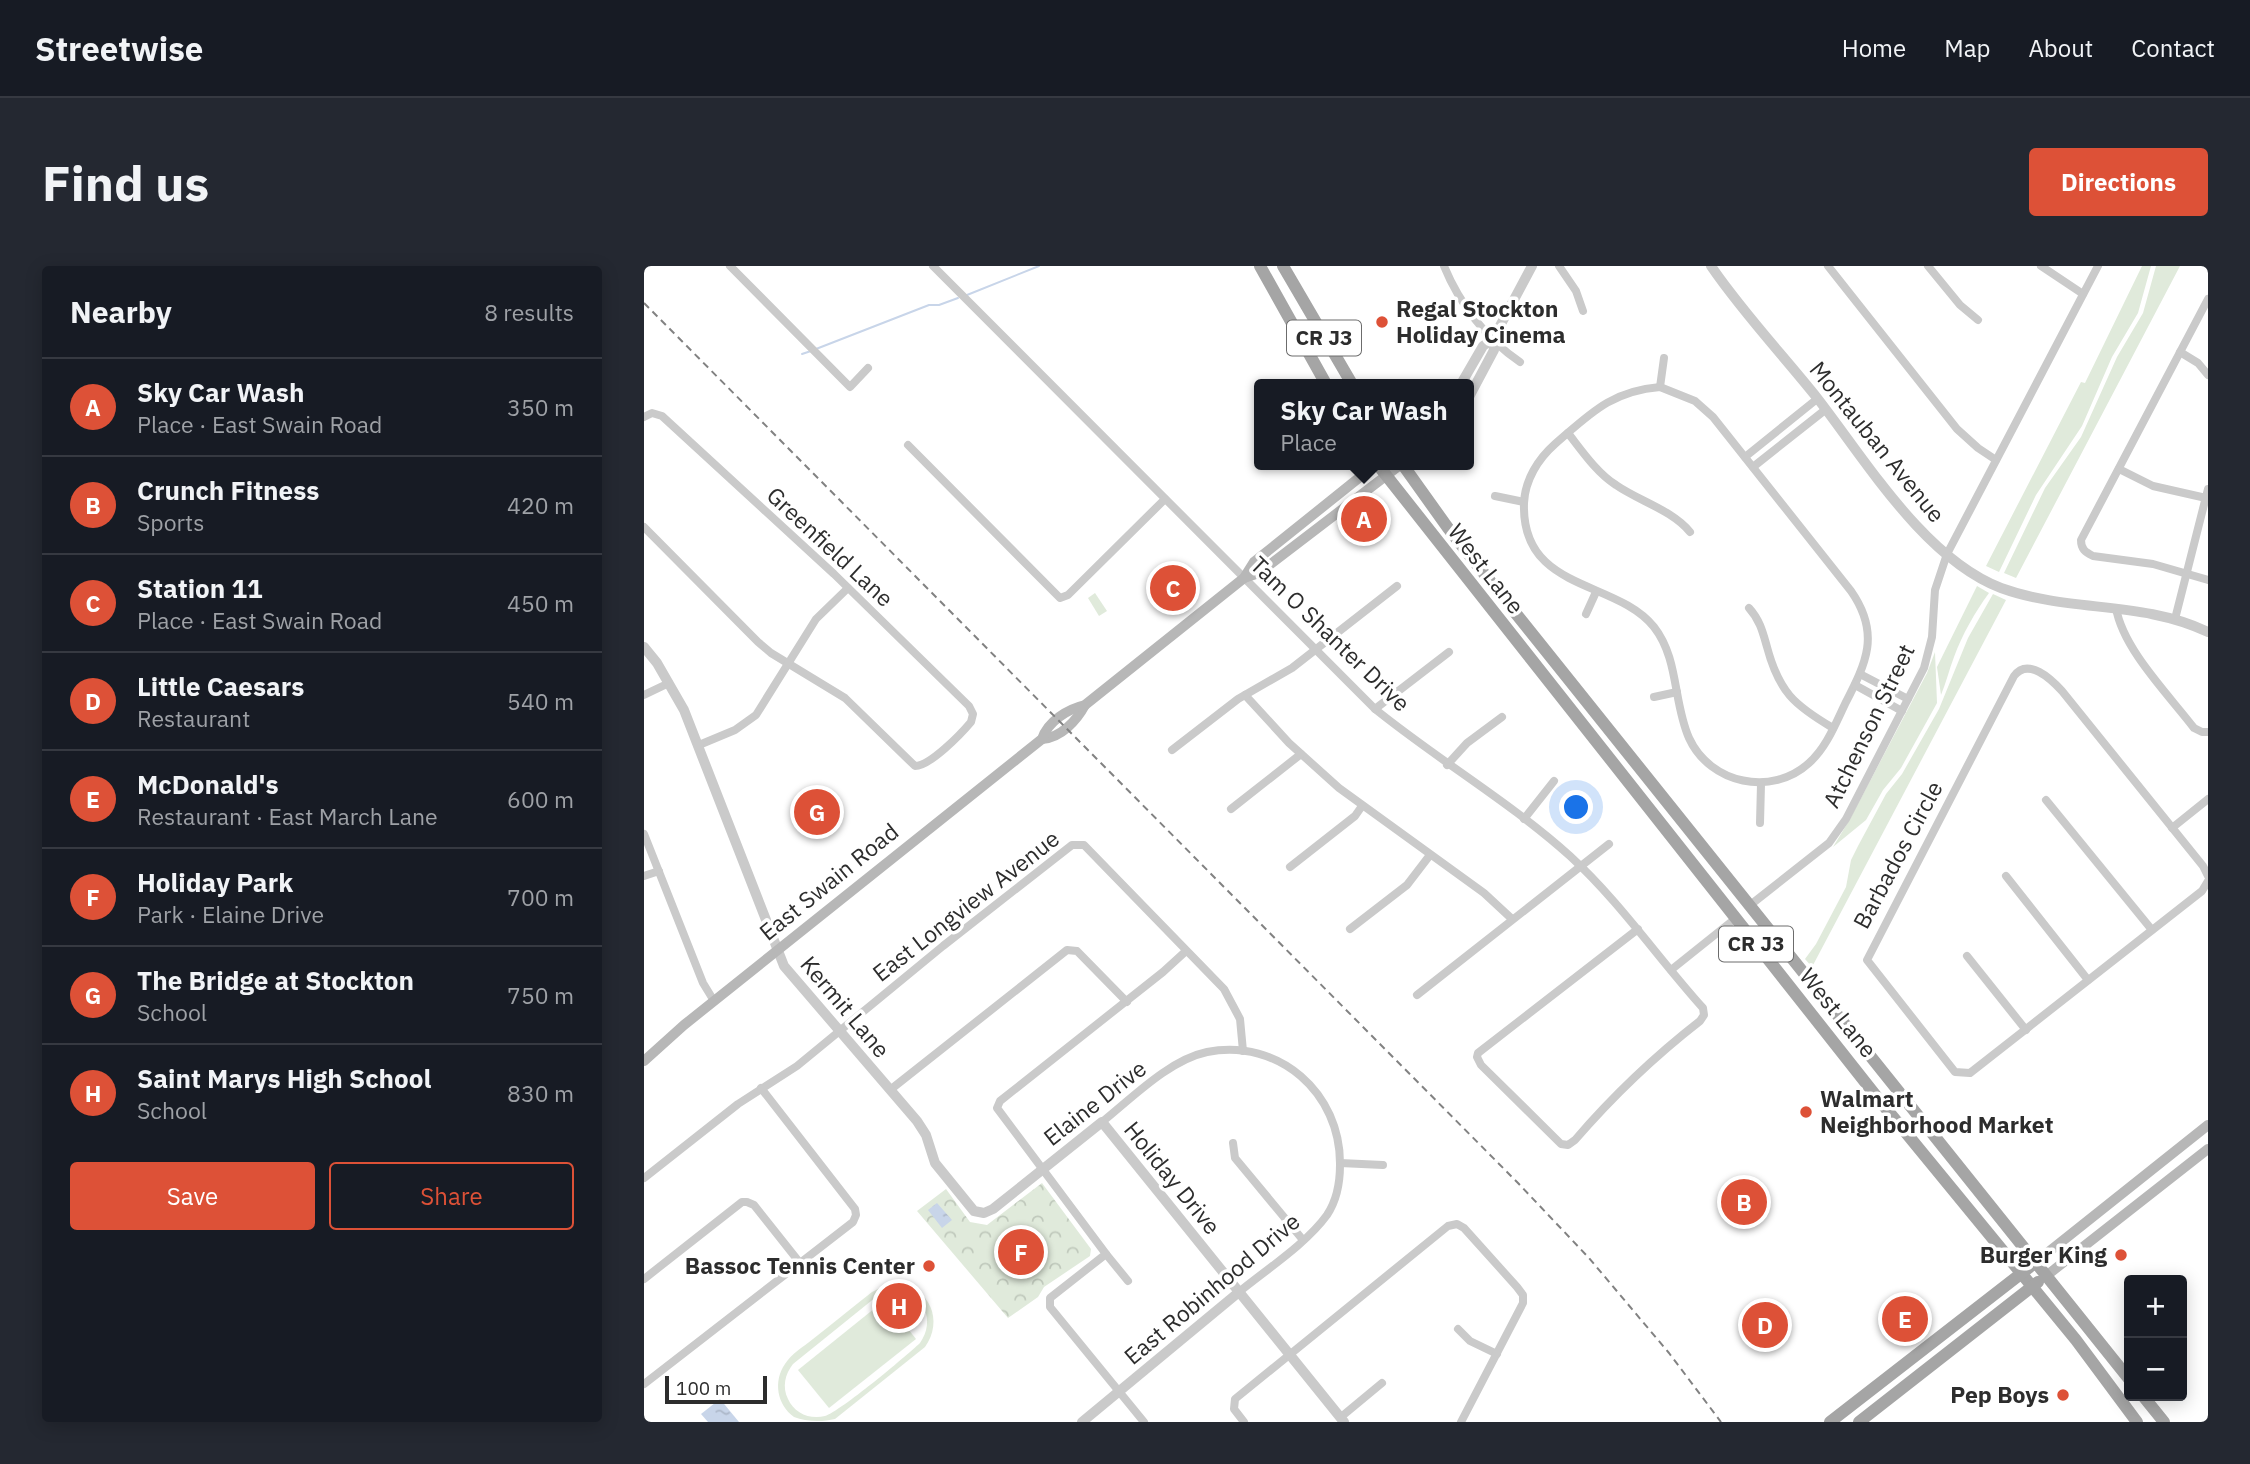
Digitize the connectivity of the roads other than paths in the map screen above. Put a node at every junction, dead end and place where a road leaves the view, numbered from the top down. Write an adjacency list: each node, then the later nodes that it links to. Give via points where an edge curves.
1 (730, 266): 21 (street, via 850,387)
2 (933, 266): 45 (street, Tam O Shanter Drive)
3 (1260, 266): 23 (main road, CR J3)
4 (1283, 266): 24 (main road, CR J3)
5 (1444, 266): 17 (street, via 1462,300)
6 (1532, 266): 17 (street)
7 (1559, 266): 15 (street)
8 (1711, 266): 28 (street, Montauban Avenue)
9 (1828, 266): 34 (street, via 1957,429)
10 (1928, 266): 16 (street)
11 (2041, 266): 13 (street)
12 (2098, 266): 13 (street, Atchenson Street)
13 (2083, 294): 34 (street, Atchenson Street)
14 (2208, 299): 18 (street)
15 (1583, 311)
16 (1978, 320)
17 (1493, 339): 20 (street); 25 (street, via 1483,346); 27 (street, via 1494,350)
18 (2180, 352): 22 (street); 36 (street)
19 (1664, 358): 26 (street)
20 (1520, 362)
21 (868, 368)
22 (2208, 375)
23 (1323, 379)
24 (1349, 379)
25 (1464, 379)
26 (1660, 387): 31 (street, via 1618,395); 33 (street, via 1705,408)
27 (1474, 388)
28 (1818, 399): 29 (street, Montauban Avenue); 33 (street)
29 (1825, 410): 35 (street); 49 (street, Montauban Avenue, via 1908,515)
30 (648, 415): 54 (street, Greenfield Lane, via 662,415)
31 (1568, 432): 46 (street, via 1534,468); 48 (street, via 1605,477 1680,521)
32 (908, 445): 45 (street, via 1060,598)
33 (1745, 457): 35 (street)
34 (1996, 460): 49 (street, Atchenson Street)
35 (1753, 467): 65 (street, via 1861,607 1868,647)
36 (2119, 469): 44 (street, via 2154,486); 50 (street, via 2081,547 2093,556)
37 (1370, 470): 51 (main road, East Swain Road, via 1254,562)
38 (1381, 470): 41 (main road, West Lane / CR J3)
39 (1395, 470): 41 (main road, East Swain Road)
40 (1406, 470): 100 (main road, West Lane / CR J3)
41 (1387, 476): 51 (main road, East Swain Road, via 1259,573); 101 (main road, West Lane / CR J3)
42 (2208, 489): 44 (street)
43 (1495, 496): 46 (street)
44 (2206, 498): 50 (street)
45 (1165, 499): 51 (street, Tam O Shanter Drive)
46 (1524, 502): 55 (street, via 1528,533 1541,555 1556,571)
47 (644, 527): 64 (street, via 758,642)
48 (1690, 532)
49 (1947, 554): 57 (street, Montauban Avenue, via 1980,578 2014,592 2049,602); 72 (street, Atchenson Street, via 1935,590 1930,650)
50 (2188, 573): 52 (street); 59 (street)
51 (1244, 578): 62 (street, Tam O Shanter Drive); 106 (main road, East Swain Road, via 1085,705 1071,708 1045,730 1042,739)
52 (2208, 580)
53 (1397, 586): 62 (street)
54 (848, 588): 64 (street, via 817,619); 64 (street, Greenfield Lane, via 969,706 973,718 969,725 919,766 907,760 845,698)
55 (1596, 592): 58 (street); 68 (street, via 1634,610 1653,626 1667,651)
56 (1749, 608): 76 (street, via 1761,626 1783,690)
57 (2116, 608): 59 (street, Montauban Avenue); 77 (street, via 2129,644 2194,728)
58 (1586, 614)
59 (2175, 619): 60 (street, Montauban Avenue)
60 (2208, 632)
61 (644, 647): 66 (street, Kermit Lane)
62 (1314, 650): 70 (street); 73 (street, Tam O Shanter Drive)
63 (1449, 652): 73 (street)
64 (789, 664): 78 (street, via 756,715)
65 (1860, 674): 67 (street); 72 (street)
66 (670, 683): 69 (street); 78 (street, Kermit Lane)
67 (1854, 685): 74 (street); 76 (street)
68 (1677, 692): 71 (street); 83 (street, via 1685,728 1702,758 1727,776)
69 (644, 695)
70 (1245, 695): 79 (street); 80 (street)
71 (1654, 697)
72 (1908, 699): 74 (street, Atchenson Street)
73 (1375, 709): 81 (street, Tam O Shanter Drive)
74 (1902, 711): 100 (street, Atchenson Street, via 1835,836)
75 (1502, 717): 81 (street)
76 (1833, 728): 83 (street, via 1805,767)
77 (2208, 732)
78 (699, 745): 106 (street, Kermit Lane)
79 (1172, 750)
80 (1301, 754): 86 (street); 87 (street)
81 (1447, 765): 88 (street, Tam O Shanter Drive)
82 (1553, 781): 88 (street)
83 (1761, 784): 89 (street)
84 (2208, 799): 90 (street)
85 (2046, 800): 105 (street)
86 (1362, 806): 93 (street); 94 (street)
87 (1231, 809)
88 (1524, 819): 95 (street, Tam O Shanter Drive)
89 (1760, 823)
90 (2172, 828): 99 (street, Barbados Circle); 115 (street, Barbados Circle, via 2055,683 2030,668 2017,672 1867,960 1955,1072 1970,1073)
91 (644, 834): 96 (street)
92 (1609, 844): 95 (street)
93 (1430, 855): 102 (street); 103 (street, via 1407,885)
94 (1290, 867)
95 (1581, 867): 102 (street); 104 (street, Tam O Shanter Drive)
96 (659, 870): 97 (street); 112 (street)
97 (644, 876)
98 (2006, 876): 110 (street)
99 (2208, 878): 105 (street, Barbados Circle, via 2202,891)
100 (1749, 906): 131 (main road, West Lane / CR J3)
101 (1736, 918): 109 (street); 133 (main road, West Lane / CR J3)
102 (1512, 919): 111 (street)
103 (1350, 929)
104 (1638, 929): 109 (street, Tam O Shanter Drive); 109 (street, Tam O Shanter Drive, via 1480,1051 1478,1061 1558,1142 1568,1144 1635,1076 1703,1019 1703,1008)
105 (2151, 930): 110 (street, Barbados Circle)
106 (779, 950): 112 (main road, East Swain Road); 114 (street, Kermit Lane, via 784,965)
107 (1186, 951): 113 (street); 114 (street, East Longview Avenue, via 1084,845 1072,845); 116 (street, via 1234,1003 1242,1026)
108 (1967, 956): 115 (street)
109 (1671, 970)
110 (2088, 980): 115 (street, Barbados Circle)
111 (1417, 995)
112 (714, 1001): 117 (main road, East Swain Road)
113 (1126, 1002): 119 (street, via 1071,950); 126 (street, via 998,1105 999,1114)
114 (839, 1030): 118 (street, East Longview Avenue, via 797,1066); 119 (street, Kermit Lane)
115 (2026, 1030)
116 (1243, 1051): 120 (street, Elaine Drive, via 1206,1052 1186,1059); 124 (street, East Robinhood Drive, via 1277,1060 1311,1084 1334,1122)
117 (644, 1061)
118 (761, 1088): 127 (street, East Longview Avenue); 132 (street, via 855,1209 853,1222)
119 (890, 1090): 128 (street, Kermit Lane, via 922,1127 939,1168 974,1211)
120 (1102, 1122): 126 (street, Elaine Drive); 138 (street, Holiday Drive)
121 (2208, 1125): 131 (main road)
122 (1233, 1143): 129 (street, via 1235,1158)
123 (2208, 1149): 134 (main road)
124 (1340, 1163): 125 (street); 129 (street, East Robinhood Drive, via 1332,1205)
125 (1383, 1165)
126 (1042, 1169): 128 (street, Elaine Drive); 130 (street)
127 (644, 1178)
128 (984, 1213)
129 (1303, 1240): 138 (street, East Robinhood Drive)
130 (1106, 1254): 136 (street); 145 (street, via 1049,1301)
131 (2036, 1262): 133 (main road); 134 (main road, West Lane / CR J3)
132 (800, 1263): 135 (street, via 754,1205 742,1202); 144 (street)
133 (2020, 1274): 137 (main road, West Lane / CR J3); 152 (main road)
134 (2046, 1276): 137 (main road); 142 (main road, West Lane / CR J3)
135 (644, 1279)
136 (1128, 1281)
137 (2032, 1287): 153 (main road); 154 (main road, West Lane / CR J3)
138 (1239, 1292): 141 (street, Holiday Drive); 145 (street, East Robinhood Drive)
139 (1458, 1329): 140 (street, via 1470,1341)
140 (1497, 1354): 141 (street, via 1521,1309 1523,1295 1457,1224 1448,1226); 151 (street)
141 (1290, 1355): 147 (street, Holiday Drive); 150 (street, via 1235,1399 1233,1406)
142 (2124, 1373)
143 (1382, 1383): 147 (street)
144 (644, 1384)
145 (1120, 1392): 148 (street, East Robinhood Drive); 149 (street)
146 (2147, 1401): 155 (main road)
147 (1343, 1420)
148 (1082, 1422)
149 (1144, 1422)
150 (1244, 1422)
151 (1461, 1422)
152 (1830, 1422)
153 (1859, 1422)
154 (2137, 1422)
155 (2164, 1422)

